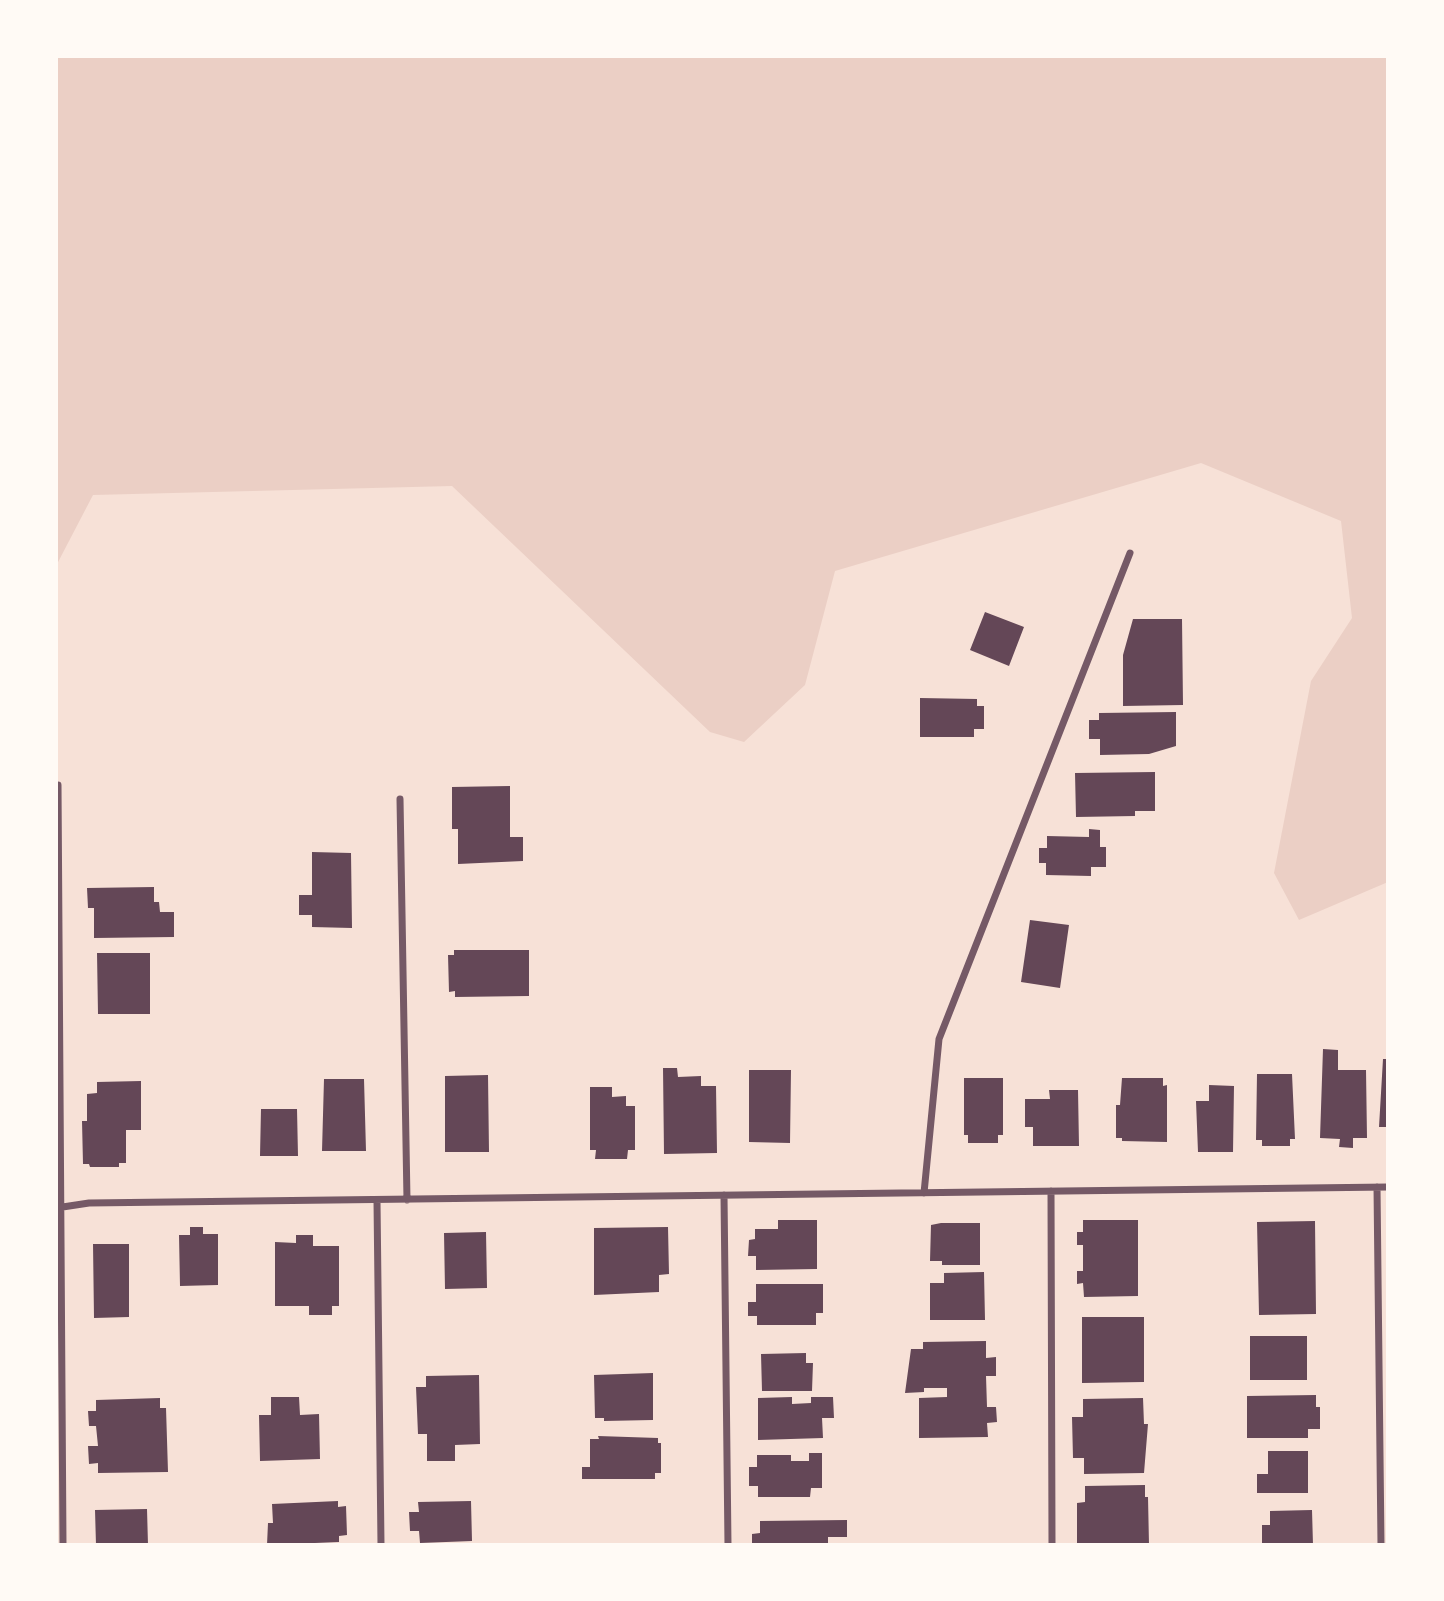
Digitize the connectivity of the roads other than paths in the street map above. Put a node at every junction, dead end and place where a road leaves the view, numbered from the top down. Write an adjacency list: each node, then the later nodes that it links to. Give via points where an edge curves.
1 (1130, 553): 7 (street, via 939,1039)
2 (58, 785): 11 (street)
3 (400, 799): 10 (street)
4 (1388, 1186): 5 (street)
5 (1377, 1187): 6 (street); 16 (street)
6 (1051, 1191): 7 (street); 15 (street)
7 (924, 1193): 8 (street)
8 (724, 1195): 10 (street); 14 (street)
9 (377, 1200): 10 (street); 11 (street); 13 (street)
10 (407, 1200)
11 (58, 1206): 12 (street)
12 (63, 1545)
13 (381, 1545)
14 (728, 1545)
15 (1052, 1545)
16 (1381, 1545)

